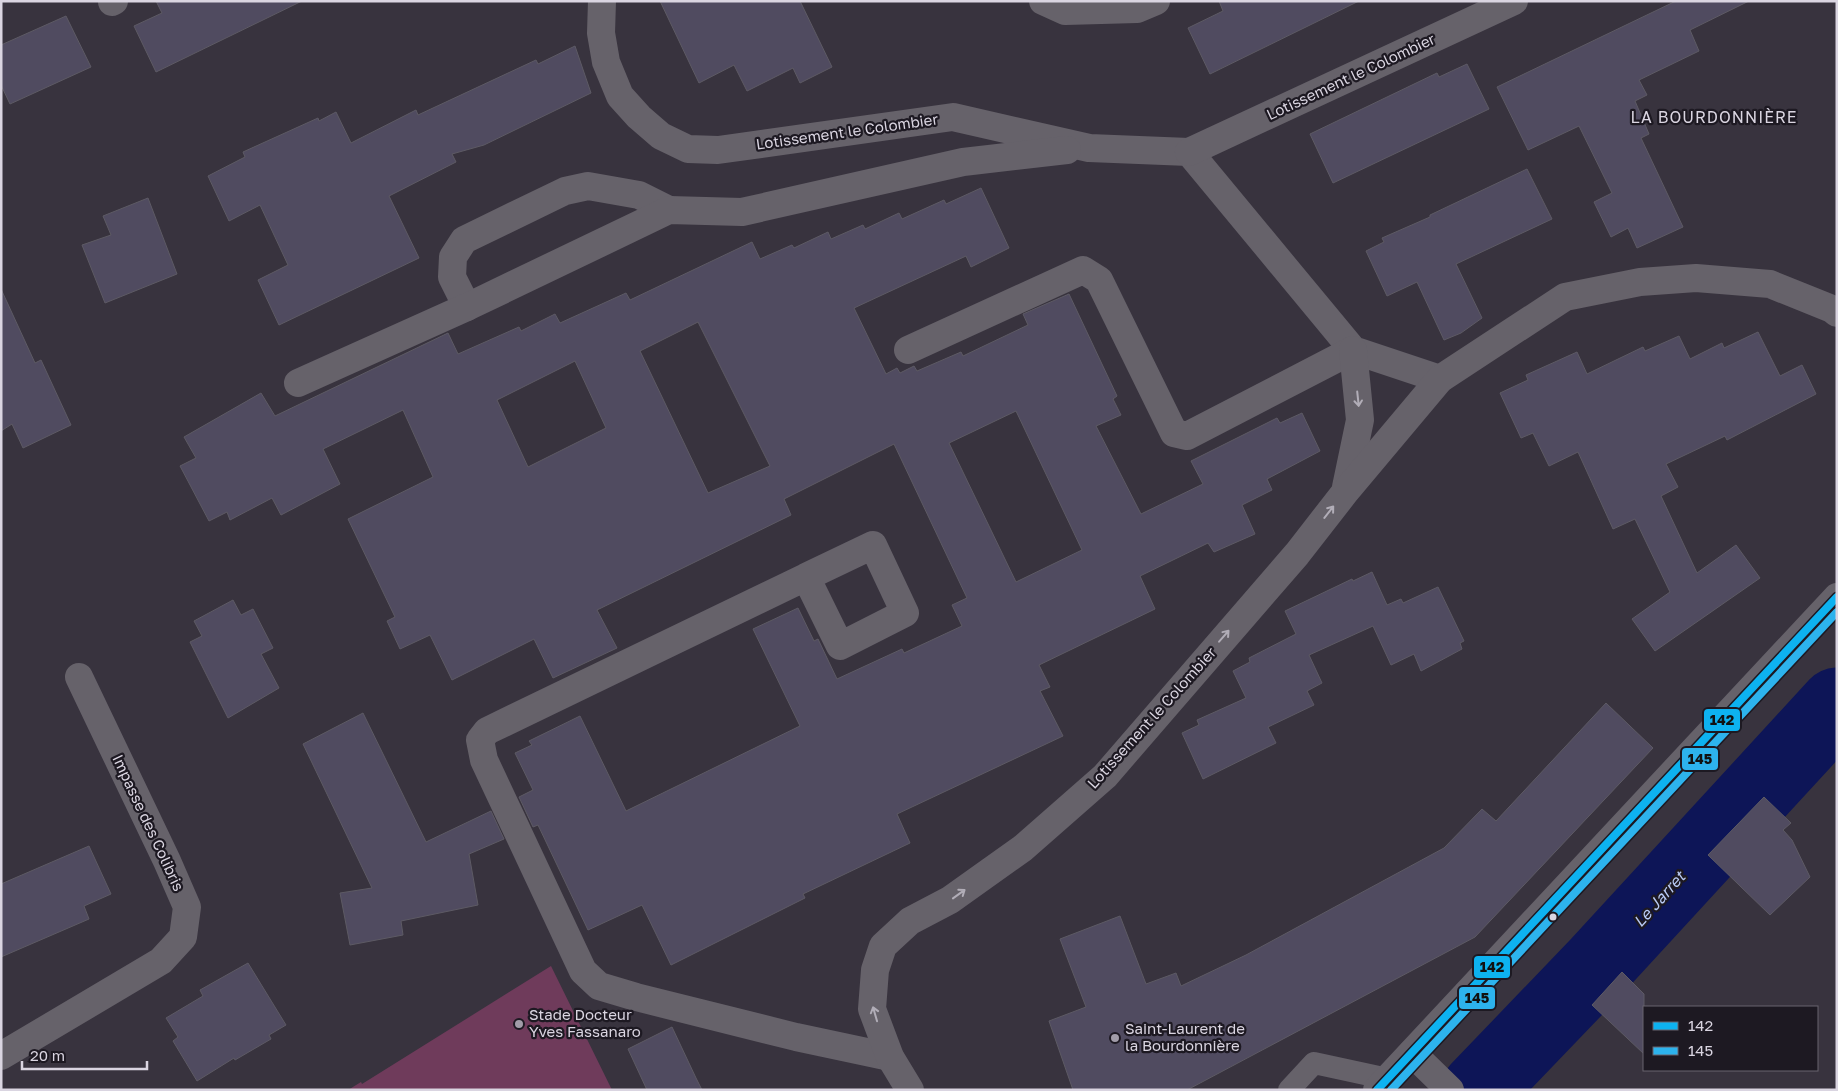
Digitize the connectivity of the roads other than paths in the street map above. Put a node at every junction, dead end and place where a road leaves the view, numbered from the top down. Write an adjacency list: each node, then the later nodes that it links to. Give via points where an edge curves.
1 (602, 1): 5 (street, Lotissement le Colombier, via 601,33 606,62 620,96 661,136 688,149 718,150 953,117)
2 (1043, 1): 3 (street, via 1065,11 1137,9)
3 (1156, 1)
4 (1514, 1): 6 (street, Lotissement le Colombier)
5 (1088, 148): 6 (street, Lotissement le Colombier); 7 (street, via 963,162 742,212)
6 (1189, 152): 11 (street)
7 (669, 210): 8 (street); 8 (street, via 639,195 588,186 565,190 464,240 453,257 452,277)
8 (468, 306): 13 (street)
9 (1837, 312): 12 (street, Lotissement le Colombier, via 1770,284 1696,278 1640,282 1565,297)
10 (908, 350): 11 (street, via 1084,270 1099,280 1174,433 1187,436)
11 (1353, 350): 12 (street); 14 (street, Lotissement le Colombier, one-way to 14, via 1360,420)
12 (1440, 379): 14 (street, Lotissement le Colombier)
13 (298, 383)
14 (1346, 491): 20 (street, Lotissement le Colombier, one-way to 14, via 872,1009 874,970 883,946 910,921 950,900 1023,848 1105,776 1297,554)
15 (806, 577): 20 (street, via 487,731 480,740 484,760 583,971 599,986 796,1037)
16 (1837, 597): 18 (street)
17 (79, 677): 19 (street, Impasse des Colibris, via 187,906 183,937 161,961)
18 (1412, 1053): 21 (street); 22 (street)
19 (1, 1056)
20 (890, 1057): 23 (street, Lotissement le Colombier)
21 (1382, 1084): 24 (lane, via 1314,1063)
22 (1445, 1085)
23 (910, 1090)
24 (1290, 1090)

